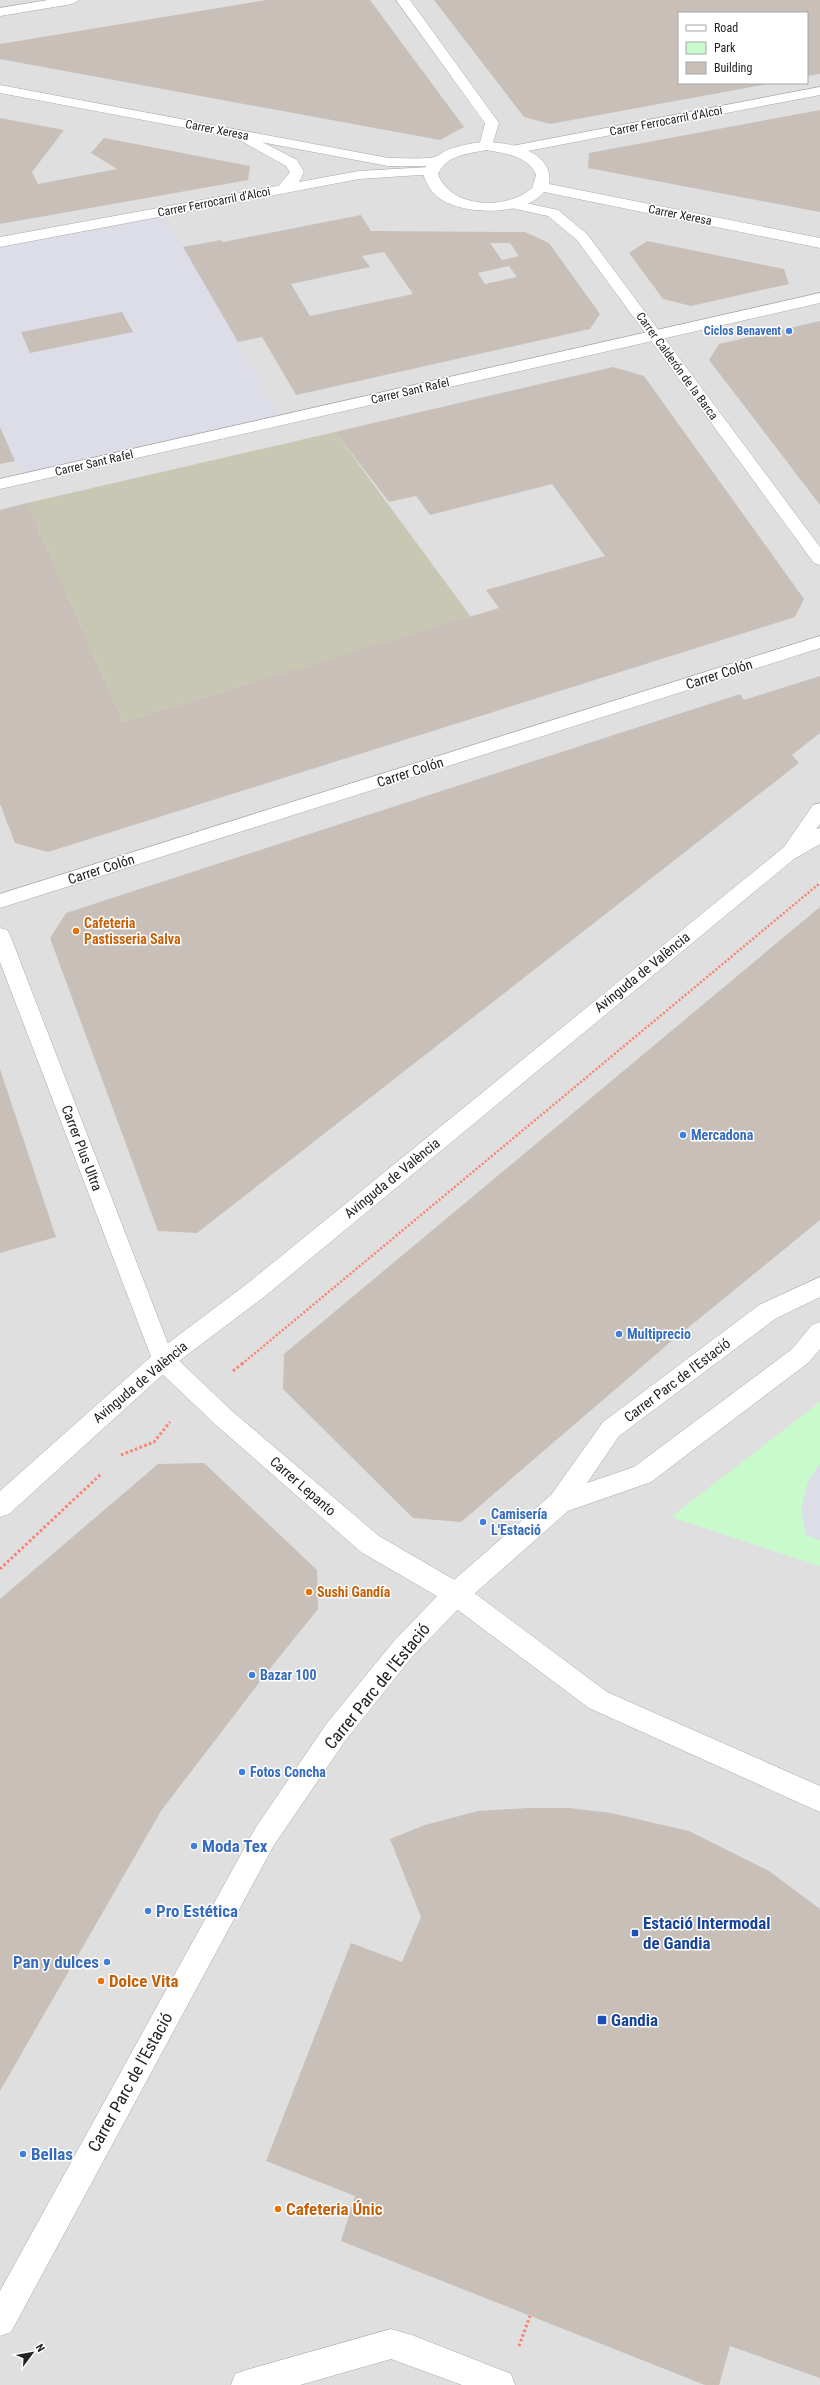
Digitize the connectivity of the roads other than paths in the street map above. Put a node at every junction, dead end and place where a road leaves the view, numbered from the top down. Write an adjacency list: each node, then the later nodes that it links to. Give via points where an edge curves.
1 (72, 0): 3 (street)
2 (403, 0): 7 (street, via 492,123)
3 (0, 12)
4 (0, 89): 6 (street, Carrer Xeresa)
5 (820, 91): 8 (street, Carrer Ferrocarril d'Alcoi)
6 (239, 134): 9 (street, Carrer Xeresa, via 388,162); 11 (street, via 292,163 297,172 296,176)
7 (486, 146): 8 (street); 9 (street, via 456,151)
8 (512, 150): 10 (street, via 526,155 542,170)
9 (433, 167): 11 (street, Carrer Ferrocarril d'Alcoi, via 359,175); 12 (street, via 430,181 435,190 460,204 477,207)
10 (541, 186): 12 (street, via 525,200); 14 (street, Carrer Xeresa)
11 (283, 189): 13 (street, Carrer Ferrocarril d'Alcoi)
12 (512, 204): 16 (street, Carrer Calderón de la Barca, via 554,213 582,237)
13 (0, 242)
14 (820, 243)
15 (820, 298): 16 (street, Carrer Sant Rafel)
16 (653, 335): 17 (street, Carrer Sant Rafel); 18 (street, Carrer Calderón de la Barca)
17 (0, 484)
18 (820, 559)
19 (820, 642): 23 (street, Carrer Colón)
20 (820, 810): 22 (street, Avinguda de València)
21 (820, 835): 22 (street, Avinguda de València)
22 (787, 854): 27 (street, Avinguda de València, via 256,1290)
23 (0, 901)
24 (0, 935): 27 (street, Carrer Plus Ultra)
25 (820, 1286): 28 (street, Carrer Parc de l'Estació, via 768,1312 611,1428)
26 (820, 1332): 28 (street, Carrer Parc de l'Estació, via 800,1356 642,1475)
27 (163, 1360): 29 (street, Avinguda de València); 30 (street, Carrer Lepanto, via 224,1418 370,1544)
28 (560, 1503): 30 (street, Carrer Parc de l'Estació)
29 (0, 1506)
30 (456, 1594): 31 (street, Carrer Lepanto, via 598,1700); 32 (street, Carrer Parc de l'Estació, via 403,1649 336,1732 264,1836)
31 (820, 1799)
32 (0, 2321)
33 (246, 2385): 34 (street, via 391,2344)
34 (500, 2385)

